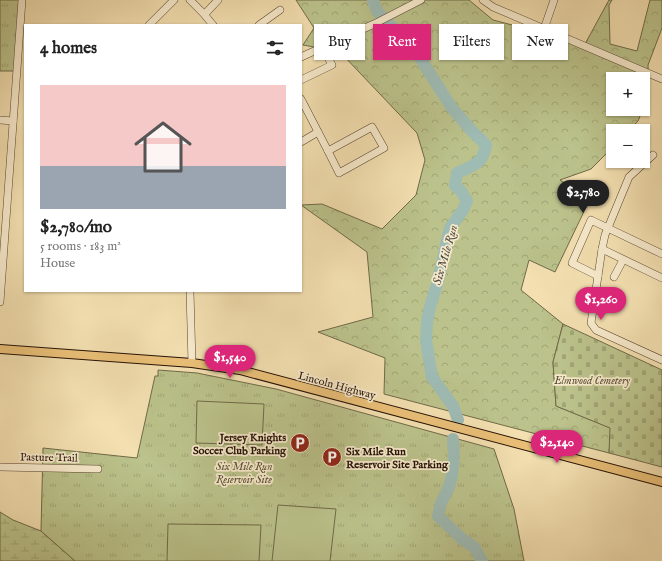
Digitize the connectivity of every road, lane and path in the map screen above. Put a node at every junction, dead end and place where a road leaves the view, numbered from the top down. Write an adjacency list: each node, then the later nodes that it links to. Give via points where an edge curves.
1 (22, 0): 24 (street)
2 (174, 0): 10 (street)
3 (190, 0): 9 (street)
4 (218, 0): 9 (street)
5 (421, 0): 15 (street)
6 (483, 0): 13 (street)
7 (554, 0): 14 (street)
8 (280, 10): 12 (street)
9 (205, 14): 11 (street)
10 (149, 24)
11 (212, 24)
12 (261, 24)
13 (532, 24)
14 (546, 24)
15 (365, 28)
16 (568, 39): 20 (street)
17 (314, 52): 18 (street)
18 (302, 57)
19 (329, 60): 21 (street, via 332,65)
20 (662, 79)
21 (302, 80)
22 (302, 101): 25 (street)
23 (0, 120): 24 (street)
24 (13, 122): 37 (street)
25 (318, 132): 26 (street); 27 (street)
26 (302, 141)
27 (328, 151): 27 (street, via 339,173 384,148 372,127)
28 (653, 155): 29 (street, via 629,177)
29 (608, 228): 30 (street); 31 (street); 33 (street, via 591,220 572,263)
30 (602, 249): 32 (street); 33 (street)
31 (662, 254)
32 (623, 260): 34 (street); 35 (street)
33 (598, 276): 39 (street, via 591,323 596,330)
34 (614, 277)
35 (662, 278)
36 (190, 292): 40 (street)
37 (0, 302)
38 (0, 349): 40 (main road, Lincoln Highway)
39 (662, 360)
40 (192, 363): 43 (main road, Lincoln Highway, via 240,370)
41 (0, 467): 42 (street, Pasture Trail)
42 (98, 469)
43 (662, 482)

